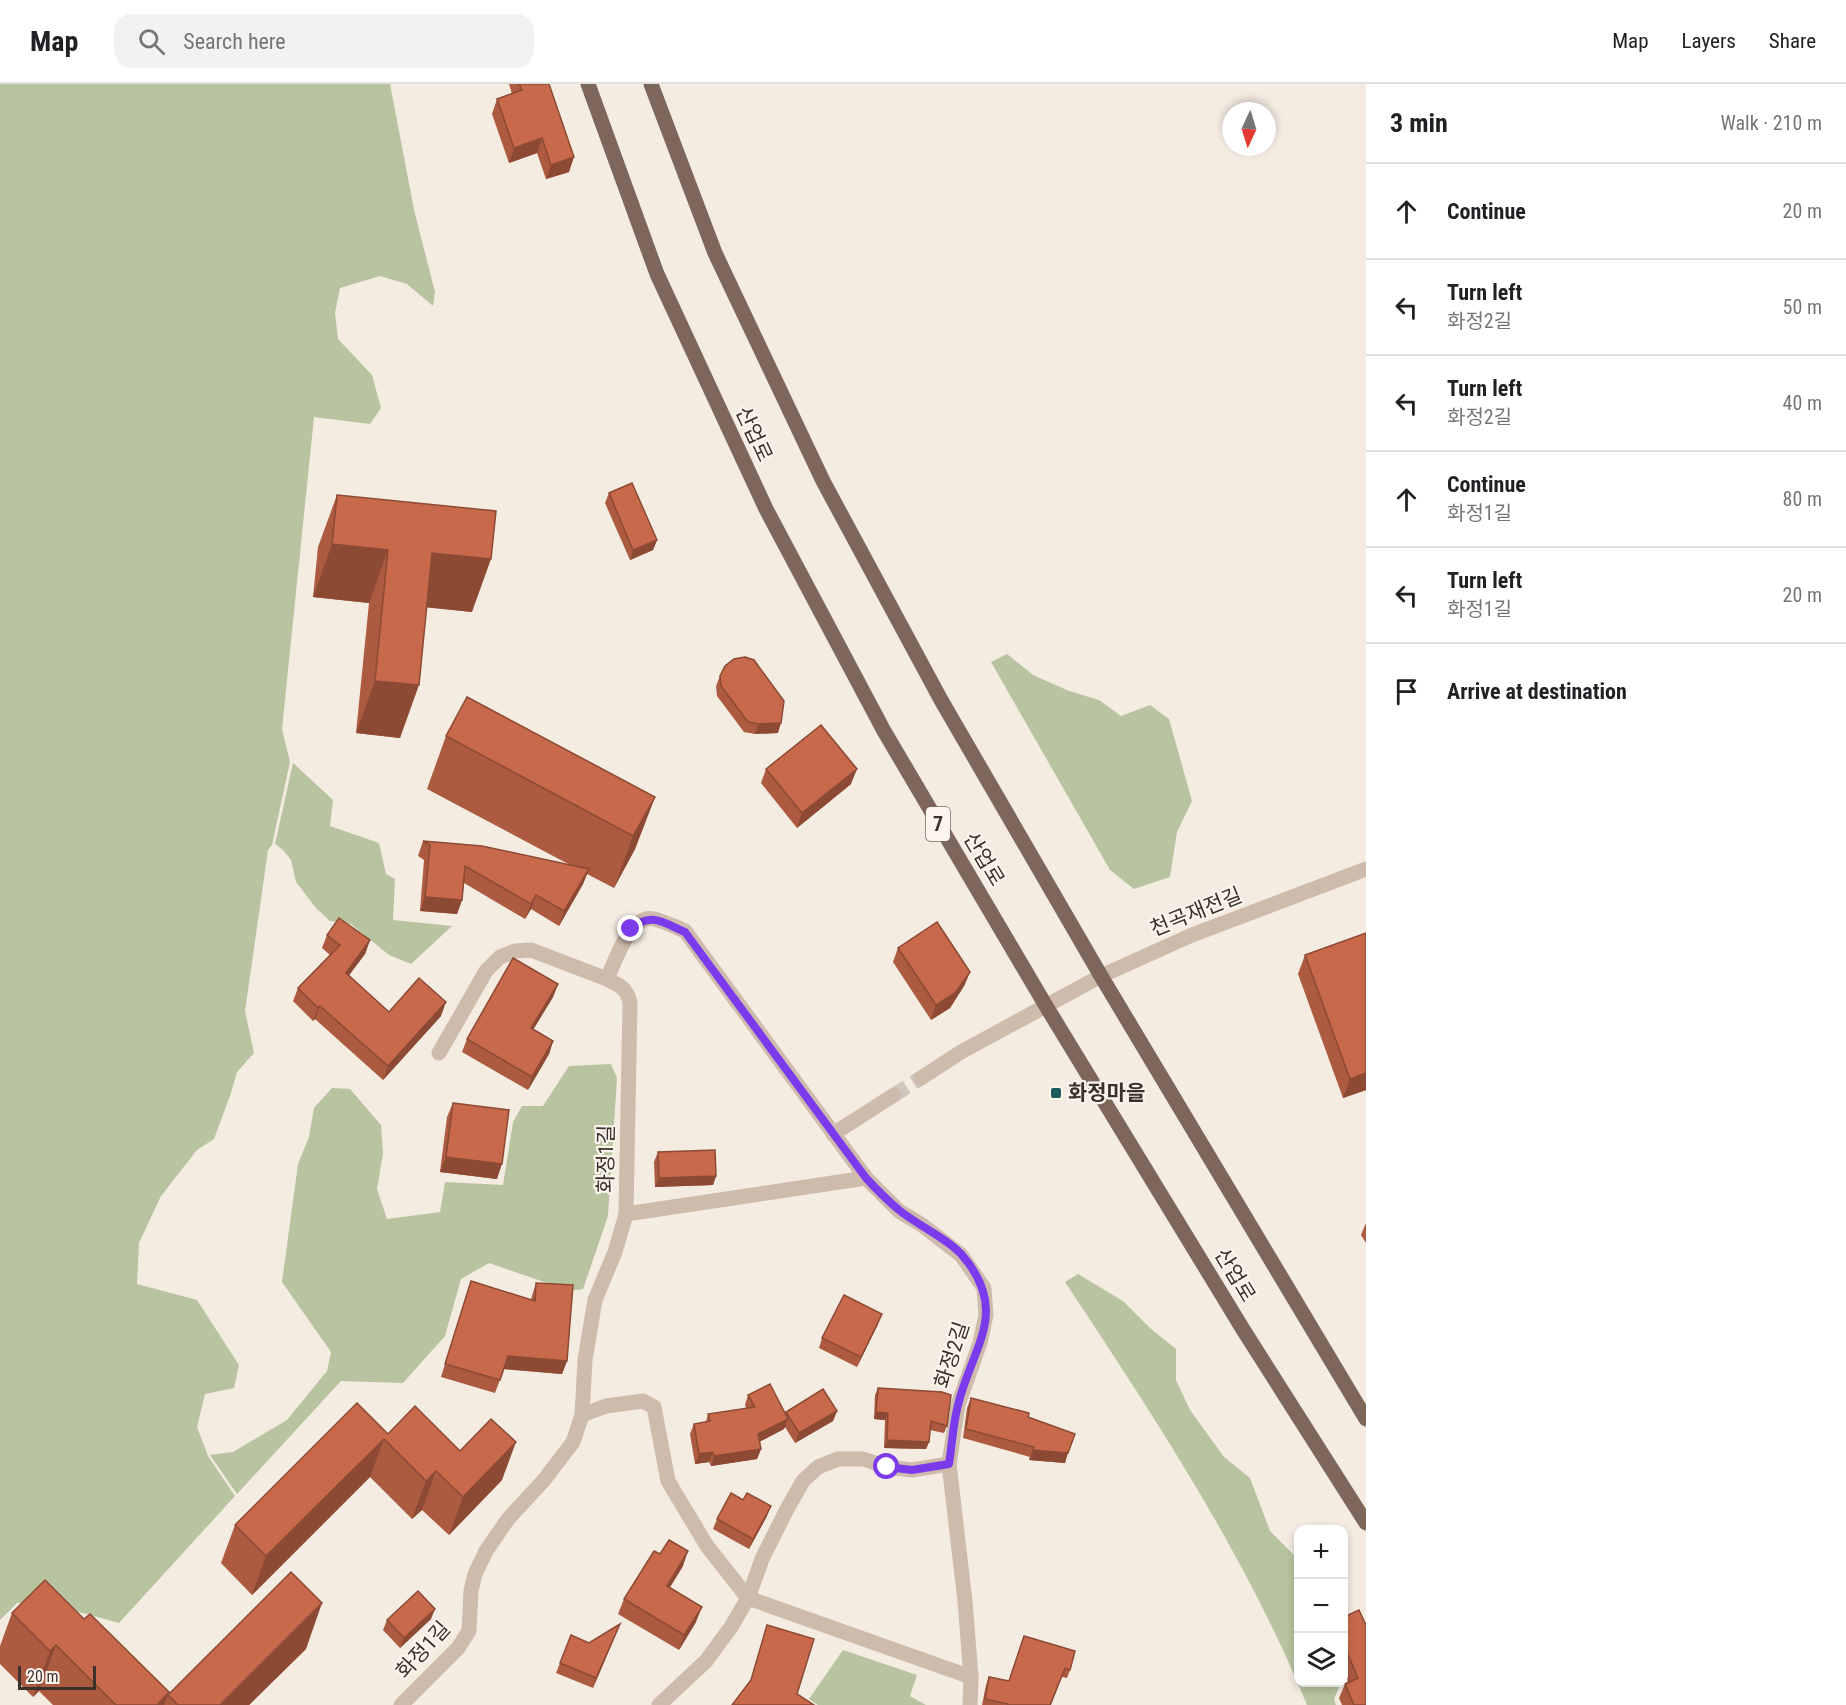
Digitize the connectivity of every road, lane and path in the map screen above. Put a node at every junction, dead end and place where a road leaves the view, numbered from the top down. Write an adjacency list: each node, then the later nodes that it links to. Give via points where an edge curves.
1 (588, 84): 6 (main road, 산업로 / 7, via 657,274 766,509 884,731)
2 (651, 84): 4 (main road, 산업로, via 715,253 823,482 941,700)
3 (1366, 869): 4 (street, 천곡재전길, via 1192,935)
4 (1101, 976): 6 (street, 천곡재전길); 14 (main road, 산업로)
5 (607, 979): 7 (street, 화정1길, via 531,950 500,957 486,971); 10 (street, via 631,929 641,920 653,918 685,932); 12 (street, 화정1길, via 624,987 630,1003)
6 (1046, 1006): 8 (street, 천곡재전길); 16 (main road, 산업로 / 7)
7 (439, 1053)
8 (921, 1078)
9 (894, 1095): 10 (street)
10 (833, 1134): 11 (street)
11 (866, 1178): 12 (street); 15 (street, 화정2길, via 900,1211 962,1255 984,1288 986,1315 958,1405)
12 (626, 1214): 13 (street, 화정1길, via 595,1300 585,1360)
13 (582, 1415): 17 (street, via 606,1406 643,1401 654,1407 668,1481 707,1546); 19 (street, 화정1길, via 573,1442 486,1551 471,1591 469,1631 458,1648)
14 (1366, 1419)
15 (949, 1464): 17 (street, via 912,1470 864,1459 838,1459 818,1467 803,1481 787,1509 762,1559); 18 (street, 화정2길)
16 (1366, 1523)
17 (748, 1599): 18 (street); 20 (street, via 706,1661)
18 (971, 1677): 21 (street, 화정2길)
19 (401, 1705)
20 (659, 1705)
21 (970, 1705)

